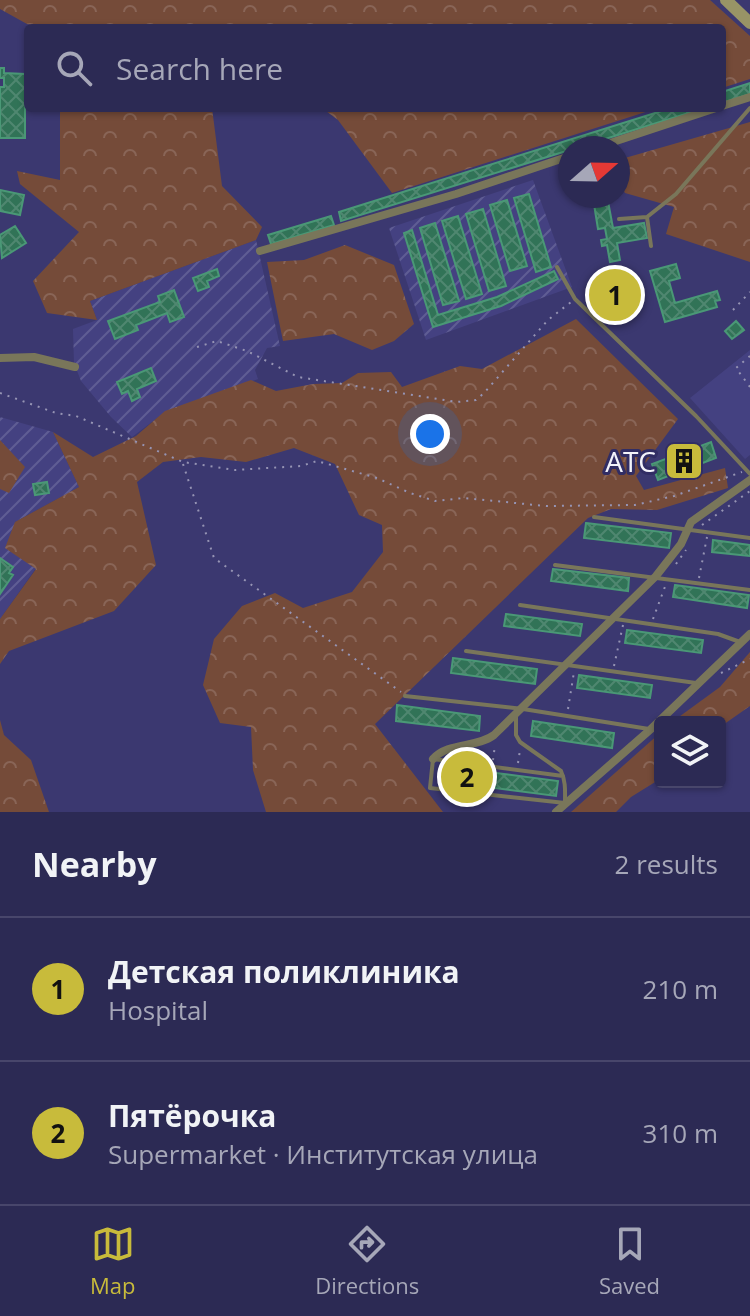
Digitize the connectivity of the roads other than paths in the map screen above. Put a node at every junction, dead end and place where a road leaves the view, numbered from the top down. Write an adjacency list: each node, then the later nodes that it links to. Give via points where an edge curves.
1 (726, 0): 2 (street)
2 (750, 23)
3 (750, 97): 4 (street)
4 (726, 105)
5 (750, 108): 9 (lane, via 676,194)
6 (704, 112): 7 (street)
7 (630, 136)
8 (558, 160): 12 (street)
9 (647, 217): 10 (lane); 11 (lane)
10 (619, 219)
11 (651, 246)
12 (260, 251)
13 (557, 267): 16 (lane, via 575,299)
14 (0, 358): 15 (street, via 34,357)
15 (75, 367)
16 (749, 474): 18 (street)
17 (594, 517): 18 (lane)
18 (688, 529): 19 (lane); 21 (street)
19 (750, 538)
20 (555, 565): 21 (lane)
21 (656, 576): 22 (lane); 24 (street)
22 (750, 590)
23 (520, 605): 24 (lane)
24 (612, 618): 26 (lane); 28 (street)
25 (750, 634): 26 (street)
26 (740, 642): 29 (street)
27 (466, 651): 28 (lane)
28 (570, 666): 29 (lane); 31 (street)
29 (698, 683): 32 (street)
30 (405, 696): 31 (lane)
31 (521, 710): 32 (lane); 33 (street, via 490,739); 34 (lane, via 516,735 520,742)
32 (651, 729): 35 (street)
33 (433, 759): 34 (lane); 35 (lane, via 430,788)
34 (563, 776): 35 (lane)
35 (565, 803): 36 (street)
36 (556, 812)

